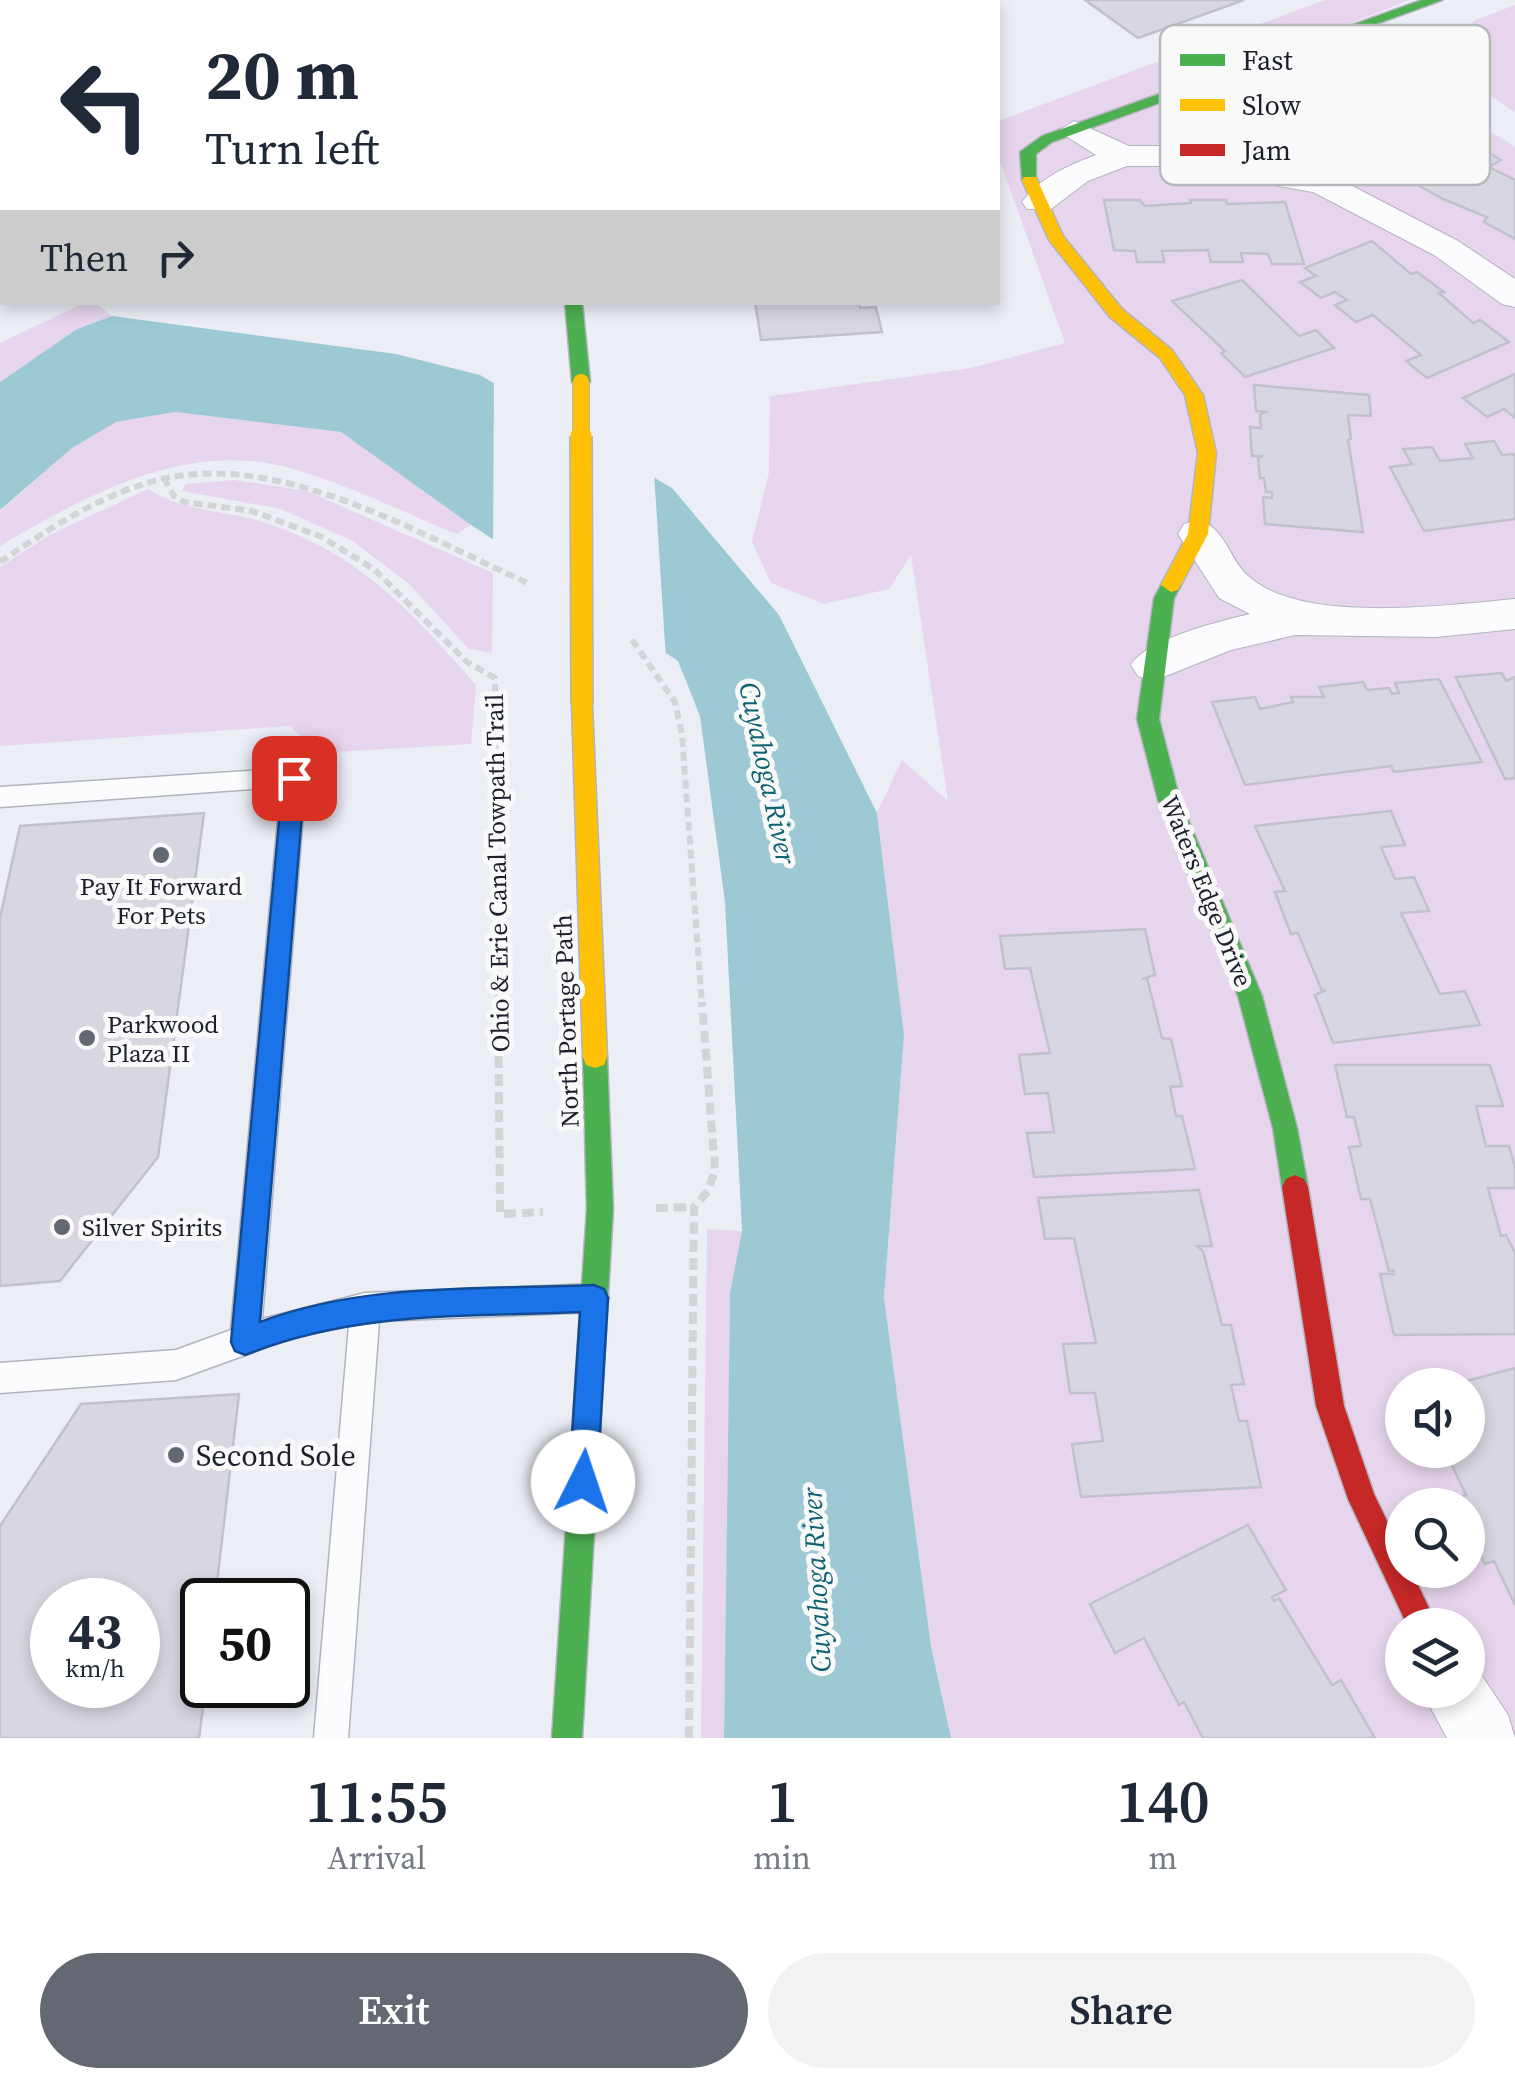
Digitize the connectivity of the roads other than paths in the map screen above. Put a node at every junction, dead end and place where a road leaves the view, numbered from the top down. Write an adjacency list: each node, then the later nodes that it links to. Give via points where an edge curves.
1 (1435, 0): 2 (street)
2 (1366, 25)
3 (1160, 100): 4 (street)
4 (1074, 131): 5 (street); 8 (street, Waters Edge Drive, via 1028,152)
5 (1123, 156): 6 (street); 8 (street, via 1076,174)
6 (1160, 156)
7 (1325, 185): 9 (street, via 1446,248)
8 (1039, 202): 11 (street, Waters Edge Drive, via 1081,274 1166,354 1194,395 1207,453)
9 (1515, 296)
10 (573, 305): 16 (street, North Portage Path, bridge, via 600,1210)
11 (1198, 534): 13 (street, via 1234,587); 14 (street, Waters Edge Drive, via 1164,598)
12 (1515, 614): 13 (street, via 1436,621)
13 (1295, 619): 14 (street, via 1221,637)
14 (1153, 665): 20 (street, Waters Edge Drive, via 1148,719 1169,800 1250,996 1285,1128 1330,1406 1362,1499)
15 (0, 798): 18 (lane, via 294,778)
16 (594, 1298): 17 (lane); 23 (street, North Portage Path)
17 (365, 1307): 18 (lane, via 292,1323); 22 (lane)
18 (245, 1342): 19 (lane, via 176,1365)
19 (0, 1378)
20 (1414, 1608)
21 (1465, 1708): 24 (street)
22 (331, 1738)
23 (567, 1738)
24 (1484, 1738)

